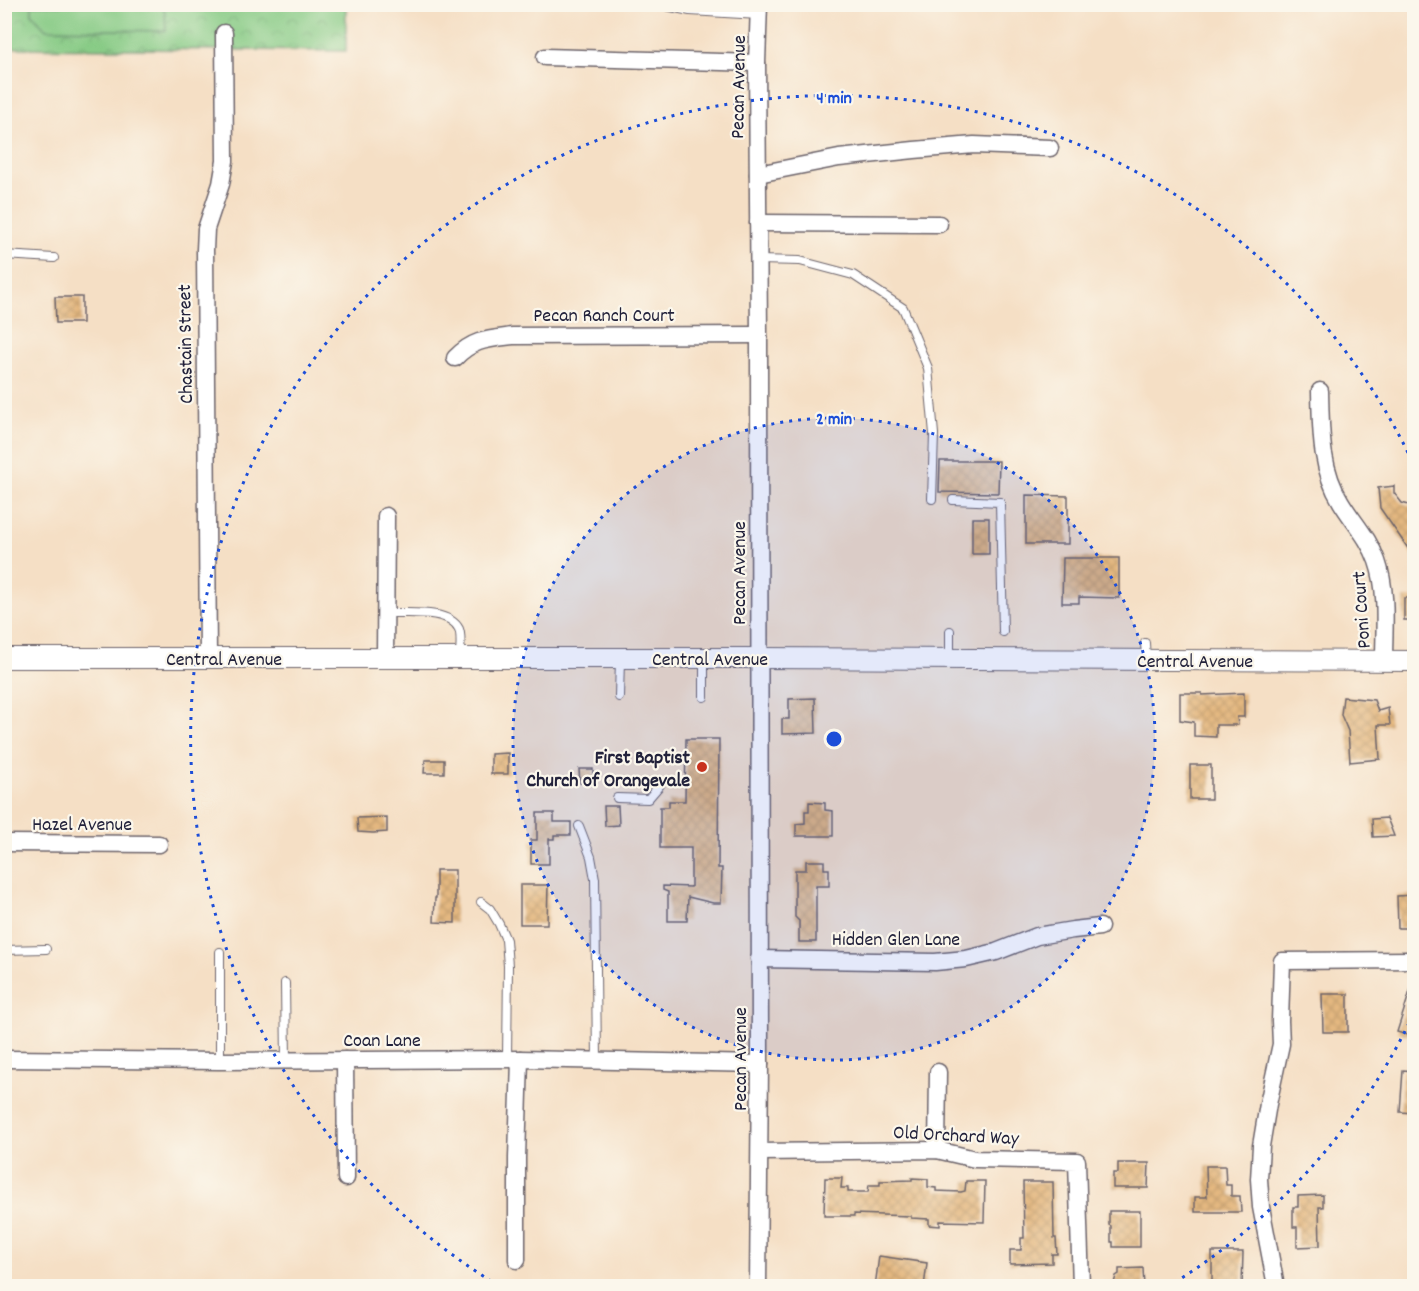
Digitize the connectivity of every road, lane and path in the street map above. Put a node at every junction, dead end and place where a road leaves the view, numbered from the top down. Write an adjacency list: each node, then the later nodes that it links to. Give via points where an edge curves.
1 (656, 4): 2 (lane, via 690,11)
2 (759, 10): 5 (street, Pecan Avenue)
3 (224, 33): 23 (street, Chastain Street, via 225,161 204,250)
4 (544, 57): 5 (street)
5 (757, 63): 7 (street, Pecan Avenue)
6 (1050, 148): 7 (street, via 974,145 924,149 839,158)
7 (758, 174): 8 (street, Pecan Avenue)
8 (758, 223): 9 (street); 12 (street, Pecan Avenue)
9 (939, 224)
10 (4, 255): 11 (lane)
11 (54, 258)
12 (758, 260): 13 (street, Pecan Avenue); 16 (lane, via 800,261 853,274 903,308 928,368 934,434)
13 (759, 335): 14 (street, Pecan Ranch Court, via 513,336 473,343); 28 (street, Pecan Avenue)
14 (455, 358)
15 (1320, 391): 30 (street, Poni Court, via 1323,453 1333,489 1378,562 1384,601)
16 (932, 499)
17 (953, 500): 21 (lane, via 1000,502)
18 (386, 516): 19 (street)
19 (386, 614): 24 (street); 25 (lane, via 438,614 452,621 459,629)
20 (950, 631): 29 (lane)
21 (1003, 632)
22 (4, 658): 23 (street, Central Avenue)
23 (208, 658): 24 (street, Central Avenue)
24 (385, 658): 25 (street, Central Avenue)
25 (460, 658): 26 (street, Central Avenue)
26 (620, 658): 27 (street, Central Avenue); 32 (lane)
27 (704, 658): 28 (street, Central Avenue); 33 (lane)
28 (759, 659): 29 (street, Central Avenue); 44 (street, Pecan Avenue)
29 (950, 659): 30 (street, Central Avenue, via 1145,651)
30 (1384, 661): 31 (street, Central Avenue)
31 (1414, 661)
32 (619, 697)
33 (704, 698)
34 (660, 785): 35 (lane, via 648,799)
35 (617, 798)
36 (579, 826): 52 (lane, via 595,879)
37 (4, 843): 38 (street, Hazel Avenue)
38 (159, 844)
39 (481, 902): 48 (lane, via 490,909 506,940)
40 (1100, 927): 44 (street, Hidden Glen Lane, via 1037,936 996,952 935,962)
41 (46, 949): 42 (lane)
42 (4, 950)
43 (220, 952): 50 (lane)
44 (759, 959): 53 (street, Pecan Avenue)
45 (1414, 960): 61 (street, via 1282,961 1281,1044 1258,1179)
46 (285, 982): 51 (lane)
47 (4, 1059): 50 (street, Coan Lane)
48 (513, 1059): 49 (street, Coan Lane); 52 (street, Coan Lane); 58 (street)
49 (345, 1060): 51 (street, Coan Lane); 57 (street)
50 (220, 1061): 51 (street, Coan Lane)
51 (286, 1061)
52 (597, 1061): 53 (street, Coan Lane)
53 (760, 1064): 56 (street, Pecan Avenue)
54 (938, 1072): 55 (street)
55 (938, 1150): 56 (street, Old Orchard Way); 60 (street, Old Orchard Way, via 975,1159 1077,1161)
56 (759, 1152): 59 (street, Pecan Avenue)
57 (346, 1178)
58 (517, 1260)
59 (758, 1287)
60 (1081, 1287)
61 (1276, 1287)

